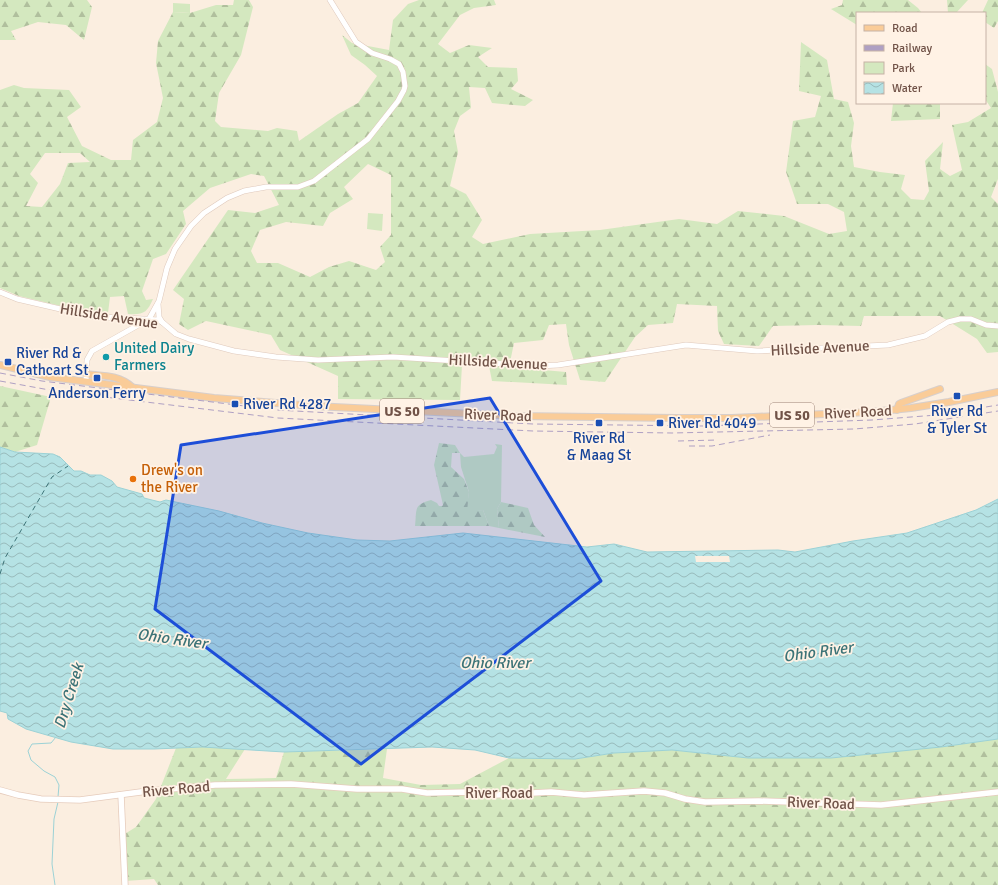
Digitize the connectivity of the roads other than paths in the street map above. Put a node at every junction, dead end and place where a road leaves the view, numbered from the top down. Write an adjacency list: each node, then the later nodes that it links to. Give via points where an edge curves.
1 (330, 0): 3 (street, via 356,42 372,53 399,64 404,77 404,90 398,101 368,139 314,181 298,187 266,187 244,191 223,200 204,213 175,249 167,268)
2 (0, 292): 4 (street, Hillside Avenue, via 17,299 95,317)
3 (159, 301): 5 (street); 6 (street, via 158,312)
4 (133, 318): 5 (street, Hillside Avenue); 8 (street)
5 (149, 319): 6 (street, Hillside Avenue); 8 (street)
6 (162, 322): 7 (street, Hillside Avenue, via 176,334 189,339 234,351 276,357 318,360 393,356 538,366 681,346 757,351 888,345 925,336 948,322 960,319)
7 (998, 326)
8 (135, 327): 10 (street, via 92,351 87,360)
9 (0, 365): 10 (main road, via 45,376)
10 (86, 377): 13 (main road, River Road / US 50, via 118,378 132,387 214,398 314,406 516,416 732,418)
11 (940, 389): 13 (main road, via 901,403)
12 (998, 392): 13 (main road, River Road / US 50)
13 (897, 410)
14 (0, 790): 16 (main road, River Road, via 51,800 80,800)
15 (998, 792): 16 (main road, River Road, via 881,805 705,802 644,791 584,795 551,792 494,795 291,784 215,785 148,790)
16 (121, 795): 17 (main road)
17 (126, 885)

